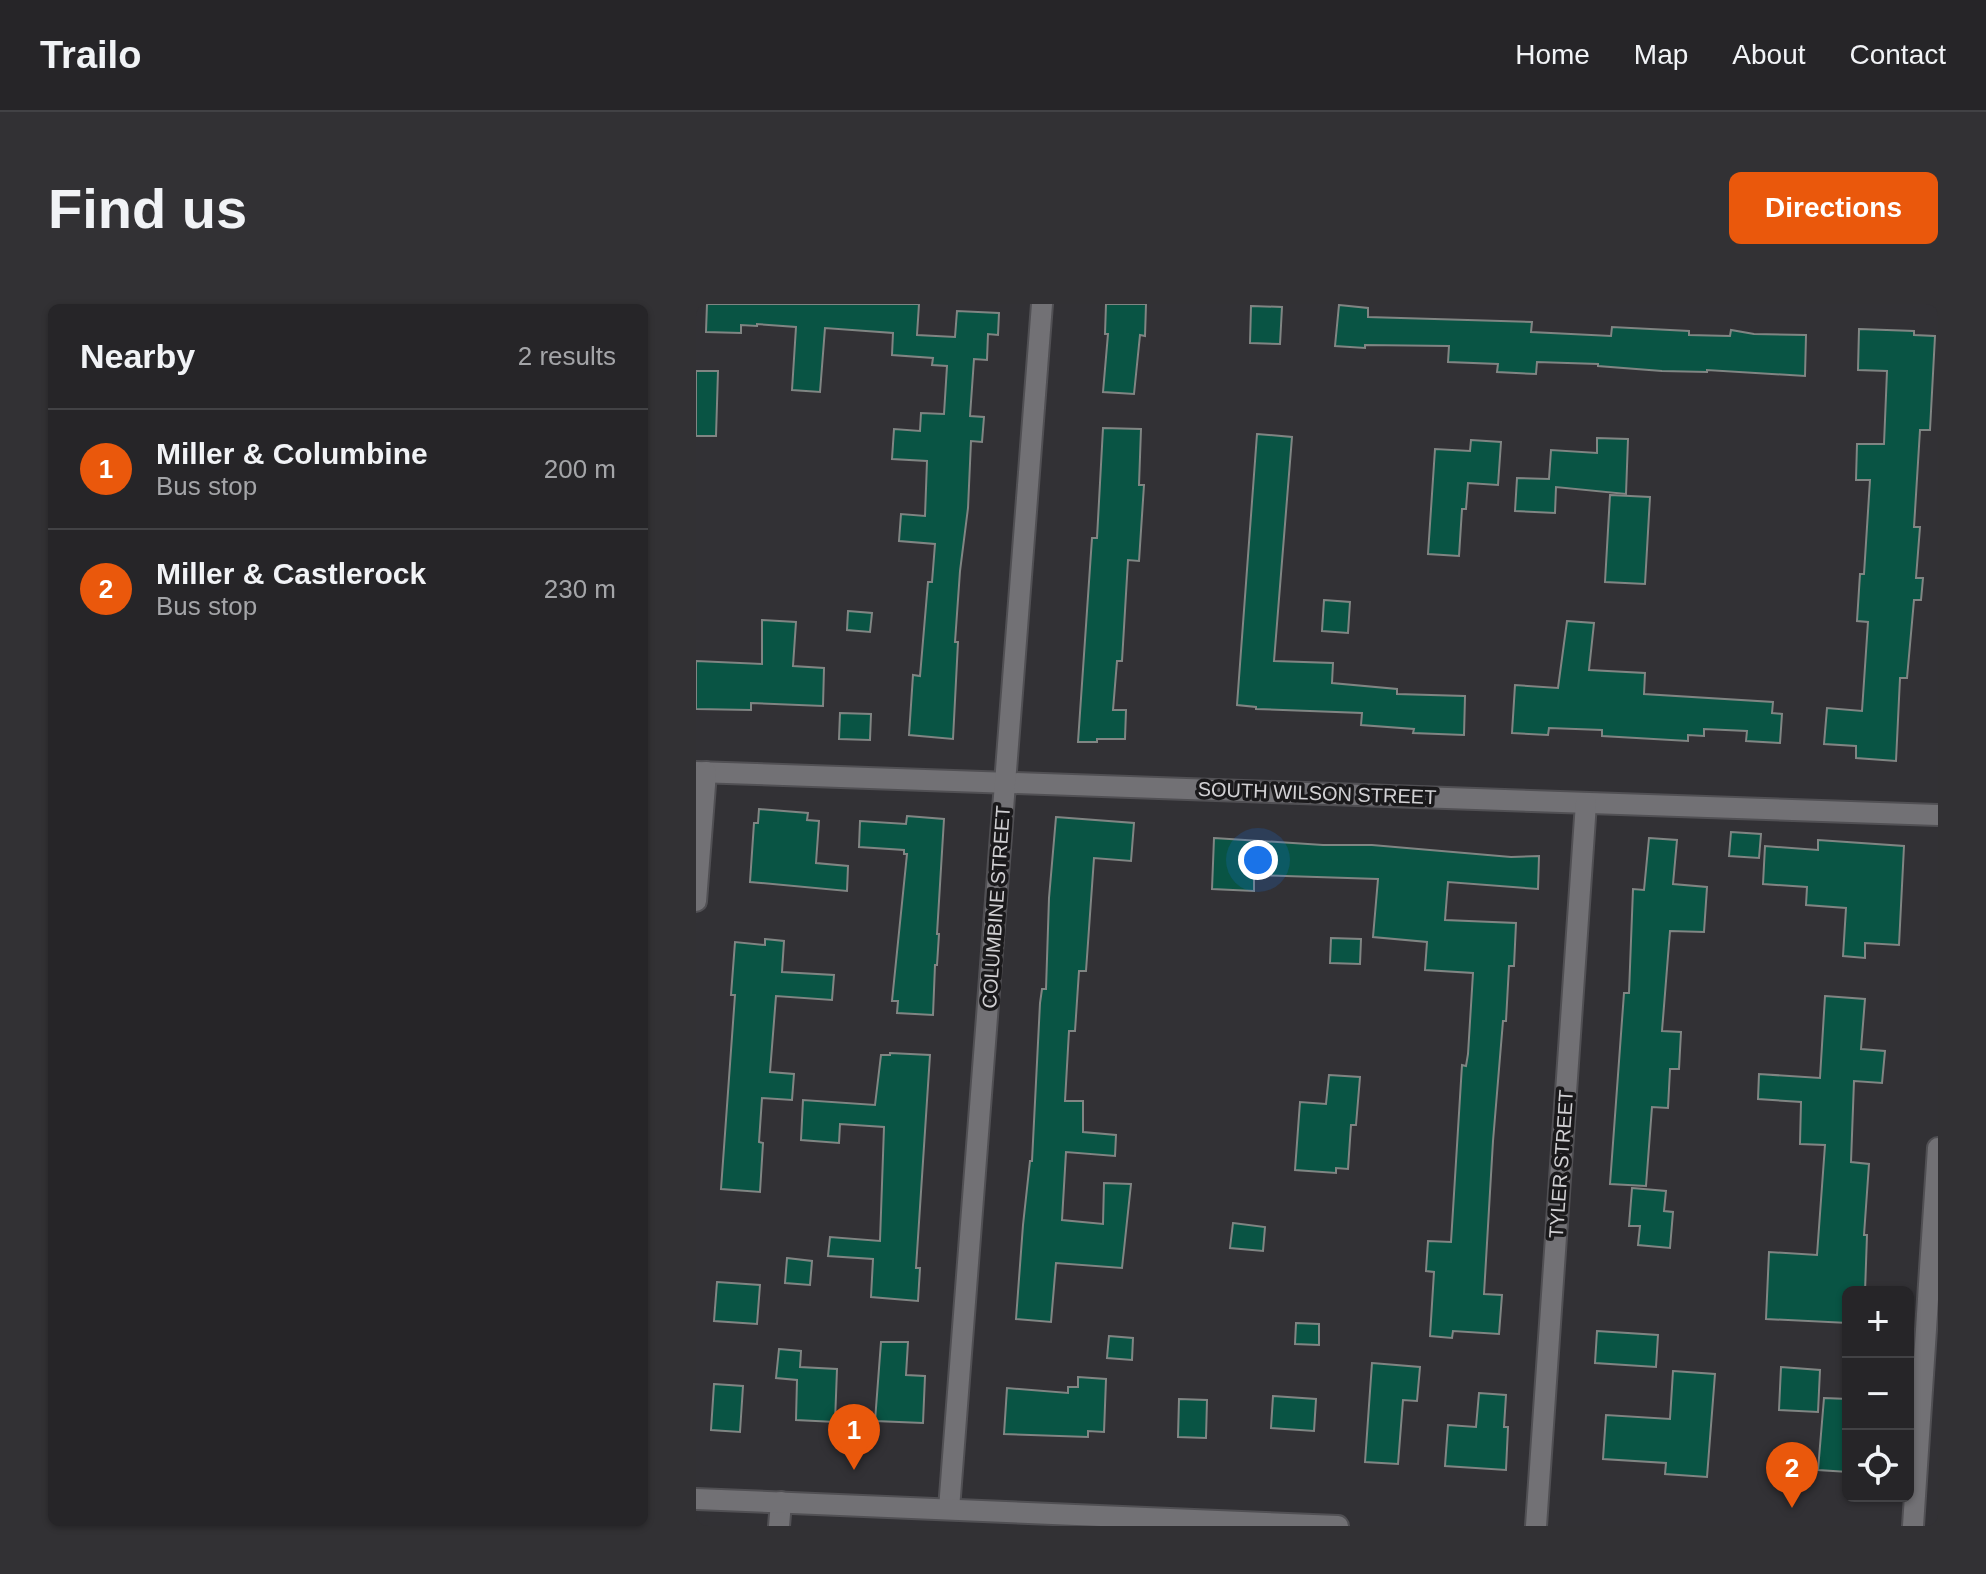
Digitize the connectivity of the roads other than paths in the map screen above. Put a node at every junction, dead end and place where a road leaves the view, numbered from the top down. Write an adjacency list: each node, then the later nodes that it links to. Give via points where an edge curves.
1 (1042, 304): 3 (street, COLUMBINE STREET)
2 (701, 772): 3 (street, SOUTH WILSON STREET); 6 (street)
3 (1005, 782): 4 (street, SOUTH WILSON STREET); 11 (street, COLUMBINE STREET)
4 (1586, 803): 5 (street, SOUTH WILSON STREET); 14 (street, TYLER STREET)
5 (1938, 815)
6 (696, 901)
7 (1938, 1148): 8 (street)
8 (1937, 1186): 15 (street)
9 (696, 1499): 10 (street)
10 (781, 1502): 11 (street); 12 (street)
11 (949, 1509): 13 (street)
12 (779, 1526)
13 (1338, 1526)
14 (1536, 1526)
15 (1913, 1526)

